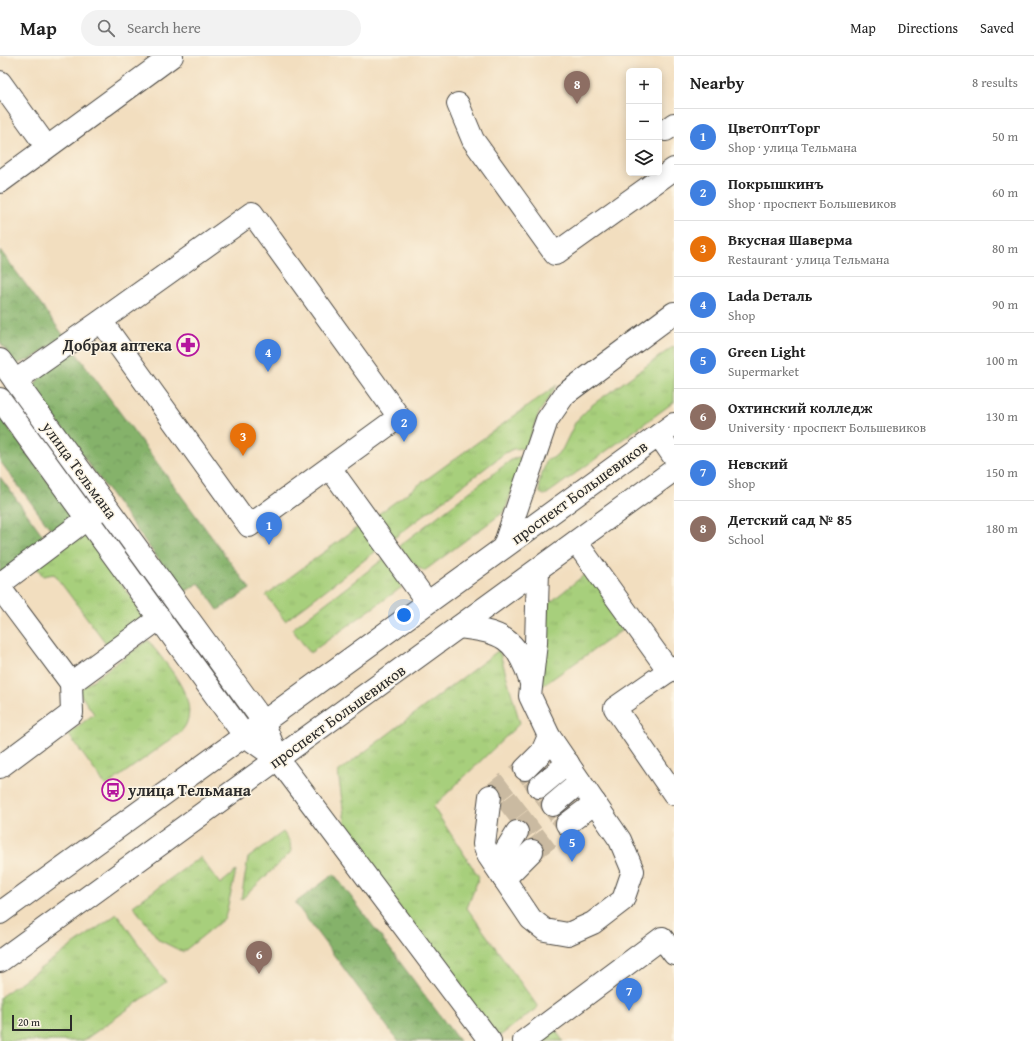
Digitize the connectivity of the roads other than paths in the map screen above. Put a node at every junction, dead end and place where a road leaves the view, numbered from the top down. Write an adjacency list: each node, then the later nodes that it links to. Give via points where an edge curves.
1 (172, 56): 4 (main road)
2 (0, 82): 4 (main road)
3 (458, 104): 5 (main road, via 473,140 555,254)
4 (46, 146): 6 (main road)
5 (674, 169)
6 (0, 182)
7 (674, 313): 19 (main road, via 565,394 555,406 547,420)
8 (101, 322): 10 (main road); 14 (main road, via 249,526); 14 (main road, via 252,213 400,417)
9 (0, 360): 10 (main road, улица Тельмана)
10 (15, 381): 16 (main road, улица Тельмана)
11 (0, 399): 17 (main road, улица Тельмана)
12 (666, 429): 13 (main road); 19 (main road, проспект Большевиков)
13 (674, 457)
14 (330, 468): 23 (main road)
15 (674, 470): 18 (main road, проспект Большевиков)
16 (106, 505): 17 (main road); 29 (main road, улица Тельмана)
17 (87, 518): 21 (main road); 24 (main road, улица Тельмана)
18 (576, 542): 20 (main road, проспект Большевиков); 26 (main road)
19 (504, 546): 23 (main road, проспект Большевиков)
20 (538, 570): 25 (main road, проспект Большевиков); 27 (main road, via 536,643)
21 (0, 584)
22 (0, 588): 28 (main road)
23 (427, 602): 29 (main road, проспект Большевиков)
24 (160, 618): 28 (main road); 30 (main road, улица Тельмана)
25 (459, 627): 27 (main road, via 484,630 504,638 516,647 525,662); 32 (main road, проспект Большевиков)
26 (671, 669): 38 (main road, via 615,708)
27 (530, 680): 31 (main road, via 530,696)
28 (71, 684): 34 (main road, via 72,713)
29 (263, 721): 30 (main road, проспект Большевиков); 32 (main road, улица Тельмана)
30 (244, 735): 32 (main road, улица Тельмана); 48 (main road, проспект Большевиков)
31 (549, 736): 33 (main road); 35 (main road, via 542,752)
32 (278, 759): 50 (main road, проспект Большевиков); 51 (main road)
33 (568, 763): 36 (main road); 37 (main road)
34 (0, 767)
35 (526, 769)
36 (580, 782): 40 (main road); 41 (main road)
37 (539, 787)
38 (674, 794)
39 (490, 796): 45 (main road)
40 (595, 803): 43 (main road); 47 (main road, via 620,840 633,871 623,900 593,923 568,934 545,930 531,919)
41 (553, 805)
42 (504, 814): 45 (main road)
43 (567, 824)
44 (517, 832): 47 (main road)
45 (484, 844): 47 (main road)
46 (532, 851): 47 (main road)
47 (500, 872)
48 (0, 913)
49 (674, 954): 52 (main road, via 662,938)
50 (0, 961)
51 (490, 1041)
52 (524, 1041)

